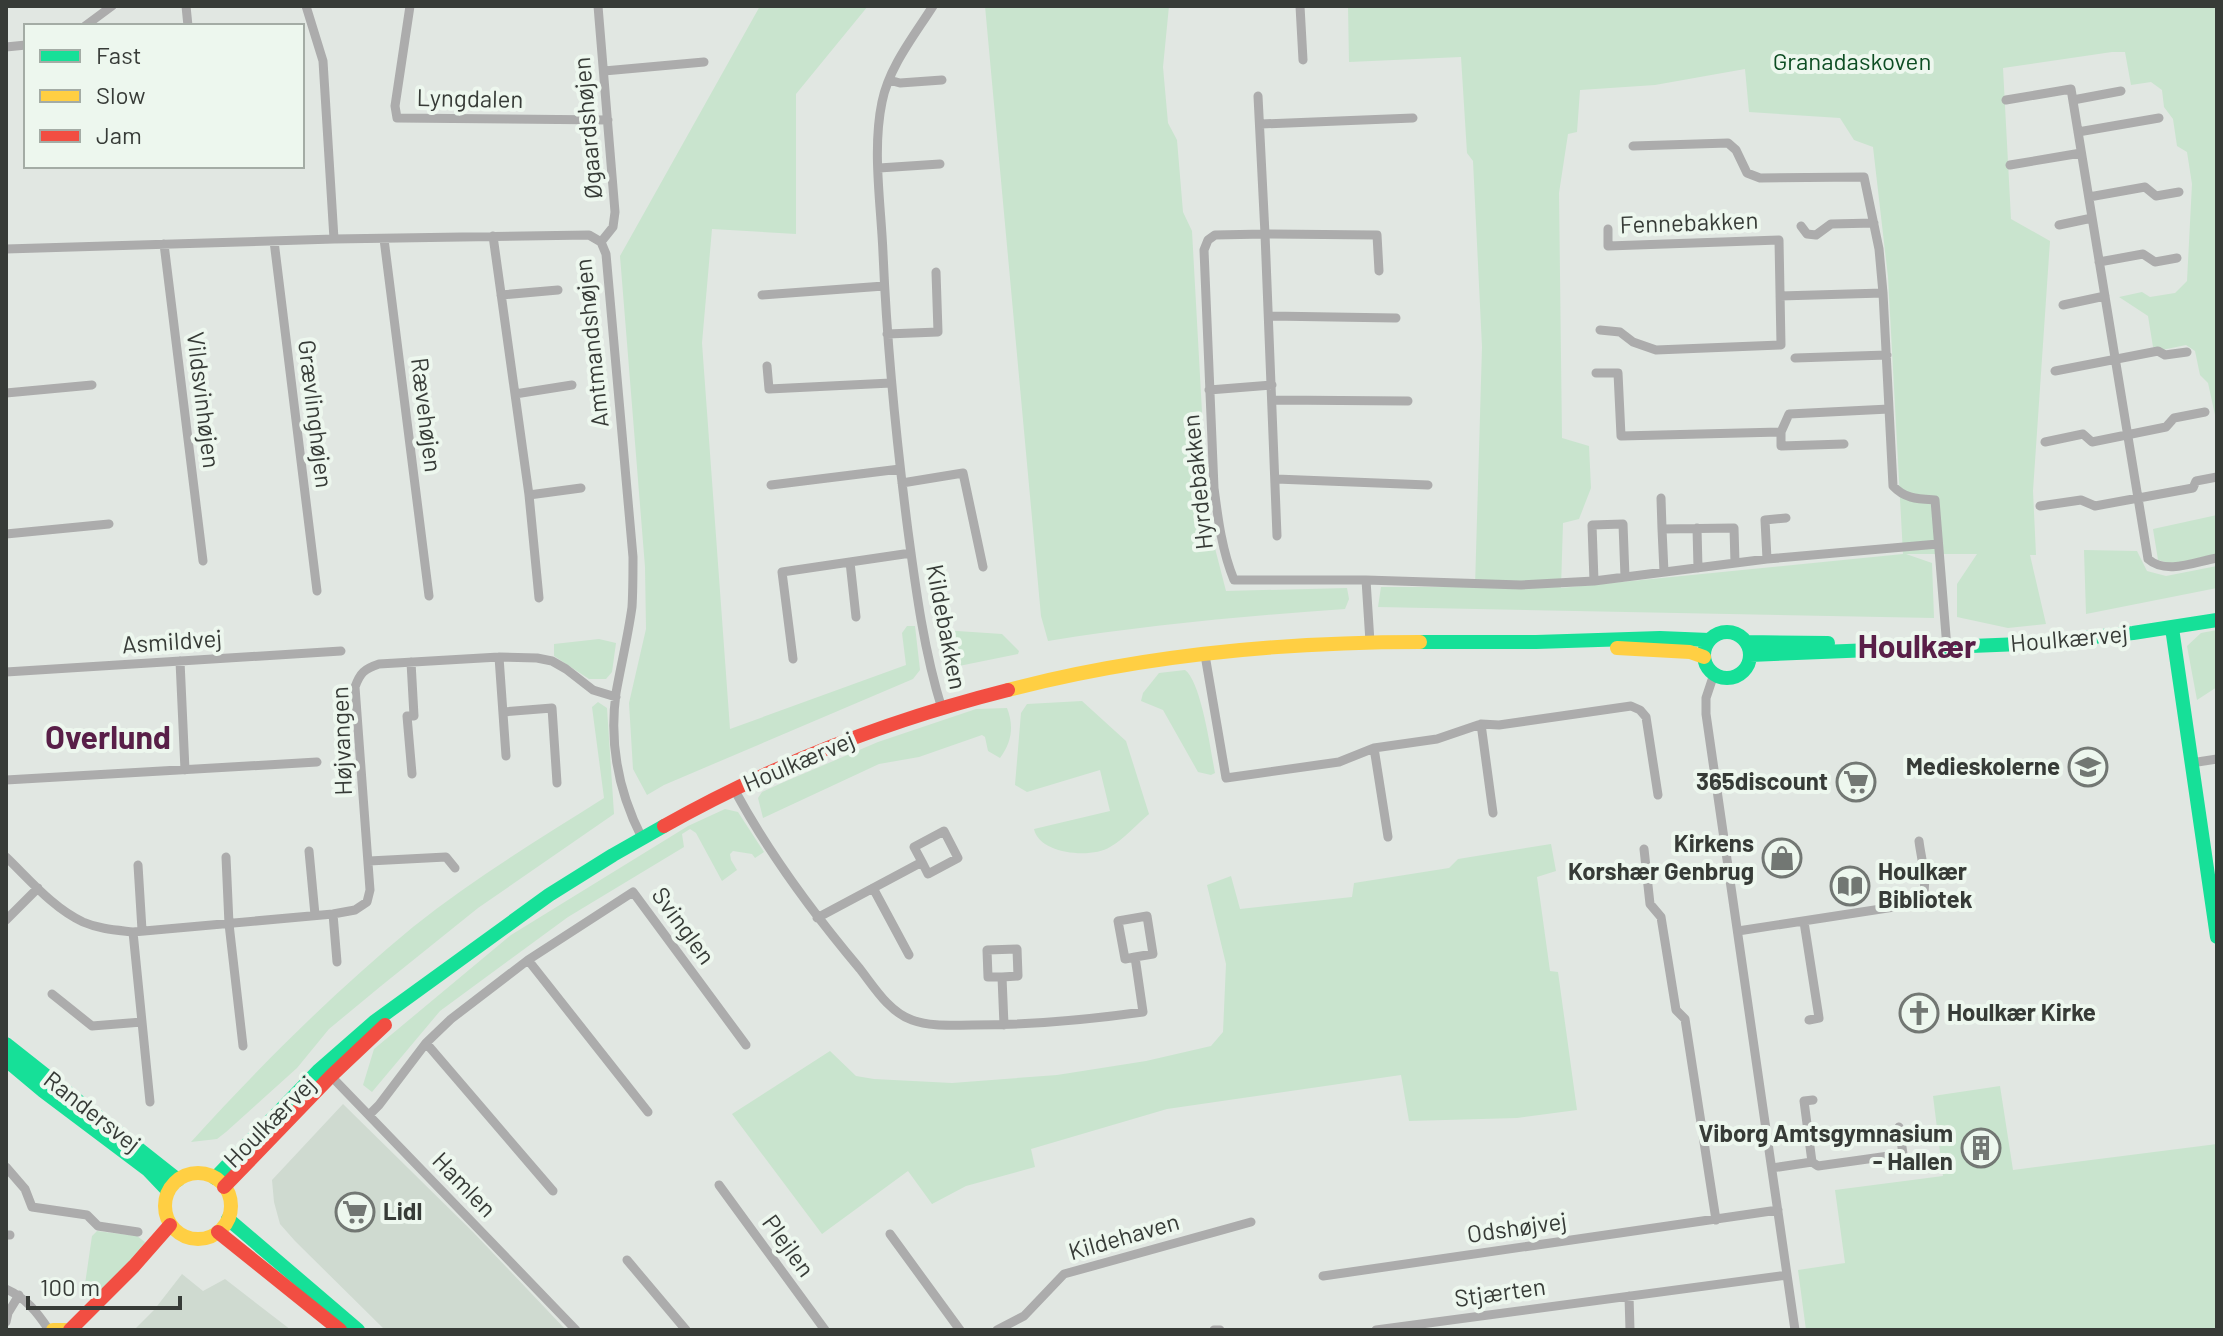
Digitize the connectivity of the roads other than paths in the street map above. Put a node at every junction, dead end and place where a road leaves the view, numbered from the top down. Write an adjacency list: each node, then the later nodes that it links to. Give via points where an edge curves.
1 (112, 6): 7 (street)
2 (306, 6): 36 (street, via 323,61)
3 (410, 6): 19 (street, Lyngdalen, via 397,118)
4 (598, 6): 10 (street, Øgaardshøjen)
5 (933, 6): 11 (street, Kildebakken)
6 (1300, 6): 8 (street)
7 (88, 24)
8 (1303, 60)
9 (704, 62): 10 (street)
10 (604, 71): 19 (street, Øgaardshøjen)
11 (889, 80): 12 (street); 26 (street, Kildebakken, via 878,124)
12 (942, 80)
13 (2121, 91): 16 (street)
14 (1258, 96): 20 (street)
15 (2006, 100): 16 (street, via 2071,89)
16 (2073, 100): 21 (street)
17 (1413, 118): 20 (street)
18 (2159, 118): 21 (street)
19 (608, 120): 39 (street, Øgaardshøjen, via 615,212 613,227)
20 (1261, 124): 34 (street)
21 (2078, 132): 23 (street)
22 (1633, 146): 30 (street, Fennebakken, via 1728,143 1747,173 1760,178 1864,177)
23 (2081, 153): 25 (street); 28 (street)
24 (940, 164): 26 (street)
25 (2010, 165)
26 (879, 168): 46 (street, Kildebakken)
27 (2179, 192): 28 (street, via 2156,196 2145,187)
28 (2089, 197): 29 (street)
29 (2092, 218): 31 (street); 43 (street)
30 (1874, 223): 32 (street, via 1831,224 1816,235); 48 (street, Fennebakken)
31 (2059, 225)
32 (1801, 226)
33 (1608, 229): 51 (street, Fennebakken, via 1608,246 1779,240)
34 (1265, 234): 44 (street, Hyrdebakken, via 1377,235); 54 (street); 69 (street, Hyrdebakken, via 1215,235 1204,250)
35 (493, 236): 37 (street, Amtmandshøjen); 39 (street, Amtmandshøjen, via 589,235); 49 (street)
36 (334, 239): 37 (street, Amtmandshøjen); 38 (street, Amtmandshøjen)
37 (384, 239): 111 (street, Rævehøjen)
38 (274, 241): 40 (street, Amtmandshøjen); 110 (street, Grævlinghøjen)
39 (601, 242): 130 (street, Amtmandshøjen, via 633,557 632,606)
40 (164, 244): 41 (street, Amtmandshøjen); 101 (street, Vildsvinhøjen)
41 (6, 249)
42 (2177, 258): 43 (street, via 2155,262 2143,254)
43 (2099, 262): 52 (street)
44 (1379, 271)
45 (936, 272): 57 (street, via 938,332)
46 (884, 286): 50 (street); 57 (street, Kildebakken)
47 (558, 290): 49 (street)
48 (1883, 293): 51 (street); 59 (street, Fennebakken)
49 (501, 295): 71 (street)
50 (762, 295)
51 (1780, 296): 56 (street, Fennebakken, via 1781,345 1656,350 1620,332)
52 (2105, 296): 53 (street); 61 (street)
53 (2063, 305)
54 (1270, 316): 55 (street); 68 (street)
55 (1396, 318)
56 (1600, 330)
57 (887, 334): 65 (street, Kildebakken)
58 (2187, 352): 61 (street)
59 (1887, 355): 60 (street); 74 (street, Fennebakken)
60 (1795, 358)
61 (2115, 359): 63 (street); 77 (street)
62 (767, 366): 65 (street, via 769,389)
63 (2055, 371)
64 (1596, 373): 76 (street, via 1618,373 1621,436)
65 (891, 383): 80 (street, Kildebakken)
66 (92, 385): 70 (street)
67 (572, 385): 71 (street)
68 (1272, 385): 69 (street, Hyrdebakken); 72 (street)
69 (1209, 390): 108 (street, Hyrdebakken, via 1216,503 1234,580)
70 (6, 393)
71 (515, 394): 87 (street)
72 (1273, 400): 73 (street); 82 (street)
73 (1408, 401)
74 (1889, 409): 76 (street, via 1789,414); 97 (street, Fennebakken, via 1893,486 1912,499 1935,500)
75 (2205, 412): 77 (street)
76 (1781, 432): 79 (street, via 1781,446)
77 (2127, 434): 78 (street, via 2092,442 2083,434); 89 (street)
78 (2045, 442)
79 (1844, 444)
80 (900, 469): 83 (street, Kildebakken); 84 (street)
81 (2217, 477): 89 (street, via 2196,481 2193,488)
82 (1276, 479): 85 (street); 96 (street)
83 (902, 483): 98 (street, Kildebakken); 104 (street, Kildebakken, via 963,473)
84 (771, 485)
85 (1428, 485)
86 (581, 488): 87 (street)
87 (529, 495): 112 (street)
88 (1661, 498): 94 (street)
89 (2137, 498): 90 (street, via 2095,506 2081,500); 99 (street, via 2148,559 2156,566)
90 (2040, 506)
91 (1786, 518): 100 (street, via 1765,520)
92 (109, 524): 95 (street)
93 (1697, 528): 94 (street); 103 (street, via 1734,528); 105 (street)
94 (1662, 529): 106 (street)
95 (6, 534)
96 (1277, 536)
97 (1938, 544): 100 (street); 120 (street, Fennebakken)
98 (911, 553): 102 (street, Kildebakken); 131 (street, Kildebakken, via 923,636)
99 (2217, 558)
100 (1767, 559): 103 (street)
101 (203, 561)
102 (850, 562): 113 (street); 125 (street, Kildebakken, via 782,572)
103 (1735, 563): 105 (street)
104 (983, 567)
105 (1698, 568): 106 (street)
106 (1664, 572): 107 (street)
107 (1625, 577): 109 (street); 109 (street, via 1623,524 1592,525)
108 (1366, 580): 109 (street, Hyrdebakken, via 1521,585); 117 (street)
109 (1594, 581)
110 (317, 591)
111 (429, 596)
112 (539, 598)
113 (856, 617)
114 (2217, 620): 115 (street, Houlkærvej)
115 (2172, 628): 120 (street, Houlkærvej); 138 (street)
116 (1709, 640): 118 (street, Houlkærvej); 119 (street, via 1729,632 1739,635); 124 (street)
117 (1370, 642): 118 (street, Houlkærvej); 122 (street, Houlkærvej)
118 (1550, 642): 124 (street, Houlkærvej)
119 (1748, 648): 120 (street, Houlkærvej); 129 (street, via 1745,669 1735,676)
120 (1947, 648)
121 (341, 651): 126 (street, Asmildvej)
122 (1205, 655): 131 (street, Houlkærvej, via 1111,668); 134 (street, via 1226,778 1339,762)
123 (499, 657): 127 (street, Højvangen); 130 (street, Højvangen, via 552,661 593,690); 132 (street)
124 (1704, 657): 129 (street)
125 (793, 659)
126 (180, 661): 128 (street, Asmildvej); 139 (street)
127 (411, 662): 140 (street, via 414,716 407,716); 153 (street, Højvangen, via 367,668 355,687)
128 (6, 672)
129 (1714, 674): 166 (street, via 1706,714)
130 (616, 697): 147 (street, Amtmandshøjen, via 616,763)
131 (942, 709): 143 (street, Houlkærvej, via 862,735)
132 (503, 712): 135 (street); 142 (street, via 552,708)
133 (1481, 724): 134 (street, via 1437,739); 144 (street, via 1631,706 1646,717); 145 (street)
134 (1374, 748): 146 (street)
135 (506, 756)
136 (2217, 759): 138 (street)
137 (317, 762): 139 (street)
138 (2191, 763): 167 (street)
139 (185, 770): 141 (street)
140 (412, 774)
141 (6, 780)
142 (557, 783)
143 (734, 789): 147 (street, Houlkærvej); 161 (street)
144 (1658, 795)
145 (1493, 813)
146 (1388, 837)
147 (642, 838): 182 (street, Houlkærvej, via 479,943 356,1037)
148 (1919, 841): 163 (street, via 1925,886 1920,903)
149 (1644, 849): 197 (street, via 1650,904 1661,917 1676,1010 1685,1019)
150 (309, 851): 160 (street)
151 (6, 857): 157 (street, Højvangen)
152 (226, 857): 164 (street)
153 (369, 861): 156 (street, via 446,857); 159 (street, Højvangen, via 367,902)
154 (922, 862): 154 (street, via 914,847 944,831 958,858 928,874); 158 (street)
155 (138, 865): 165 (street)
156 (455, 868)
157 (38, 888): 162 (street); 165 (street, Højvangen, via 84,922)
158 (873, 888): 161 (street); 168 (street)
159 (333, 914): 160 (street, Højvangen); 171 (street)
160 (315, 915): 164 (street, Højvangen)
161 (817, 918): 176 (street, via 904,1016 929,1025)
162 (6, 920)
163 (1804, 922): 166 (street); 174 (street, via 1819,1018)
164 (229, 924): 165 (street, Højvangen); 180 (street)
165 (138, 931): 175 (street)
166 (1738, 931): 190 (street)
167 (2217, 937)
168 (909, 955)
169 (1135, 957): 169 (street, via 1153,954 1147,916 1118,921 1125,959); 176 (street, via 1143,1012)
170 (528, 960): 177 (street, Svinglen); 179 (street, Svinglen, via 633,892); 185 (street)
171 (337, 962)
172 (1002, 977): 172 (street, via 988,977 987,950 1017,949 1018,976); 176 (street)
173 (52, 994): 175 (street, via 92,1026)
174 (1809, 1020)
175 (142, 1022): 184 (street)
176 (1004, 1025)
177 (426, 1043): 186 (street, Svinglen); 194 (street)
178 (6, 1044): 193 (street, Randersvej)
179 (746, 1045)
180 (243, 1046)
181 (6, 1060): 193 (street, Randersvej)
182 (327, 1072): 186 (street, Hamlen); 191 (street, Houlkærvej)
183 (1813, 1100): 188 (street, via 1804,1101)
184 (150, 1102)
185 (648, 1112)
186 (369, 1115): 216 (street, Hamlen)
187 (1899, 1127): 188 (street, via 1903,1154 1818,1166)
188 (1812, 1162): 190 (street)
189 (6, 1167): 200 (street, via 32,1207 87,1215 98,1226)
190 (1772, 1168): 195 (street)
191 (219, 1182): 193 (street, via 196,1173); 196 (street, via 230,1205)
192 (719, 1185): 218 (street, Plejlen)
193 (173, 1186): 199 (street, via 165,1208)
194 (553, 1191)
195 (1778, 1210): 197 (street, Odshøjvej); 204 (street)
196 (228, 1219): 201 (street); 215 (street)
197 (1716, 1220): 205 (street, Odshøjvej)
198 (1251, 1222): 210 (street, Kildehaven, via 1064,1274)
199 (176, 1230): 201 (street, via 200,1239); 212 (street); 213 (street)
200 (138, 1232)
201 (218, 1232): 214 (street)
202 (890, 1234): 219 (street)
203 (627, 1260): 217 (street)
204 (1787, 1275): 208 (street, Stjærten); 225 (street)
205 (1323, 1276)
206 (6, 1289): 207 (street)
207 (19, 1295): 209 (street); 211 (street)
208 (1629, 1296): 223 (street, Stjærten); 224 (street)
209 (6, 1322)
210 (1013, 1326): 220 (street)
211 (51, 1330): 212 (street)
212 (68, 1330)
213 (84, 1330)
214 (340, 1330)
215 (358, 1330)
216 (576, 1330)
217 (686, 1330)
218 (825, 1330)
219 (960, 1330)
220 (997, 1330)
221 (1214, 1330): 222 (street)
222 (1220, 1330)
223 (1376, 1330)
224 (1630, 1330)
225 (1795, 1330)

